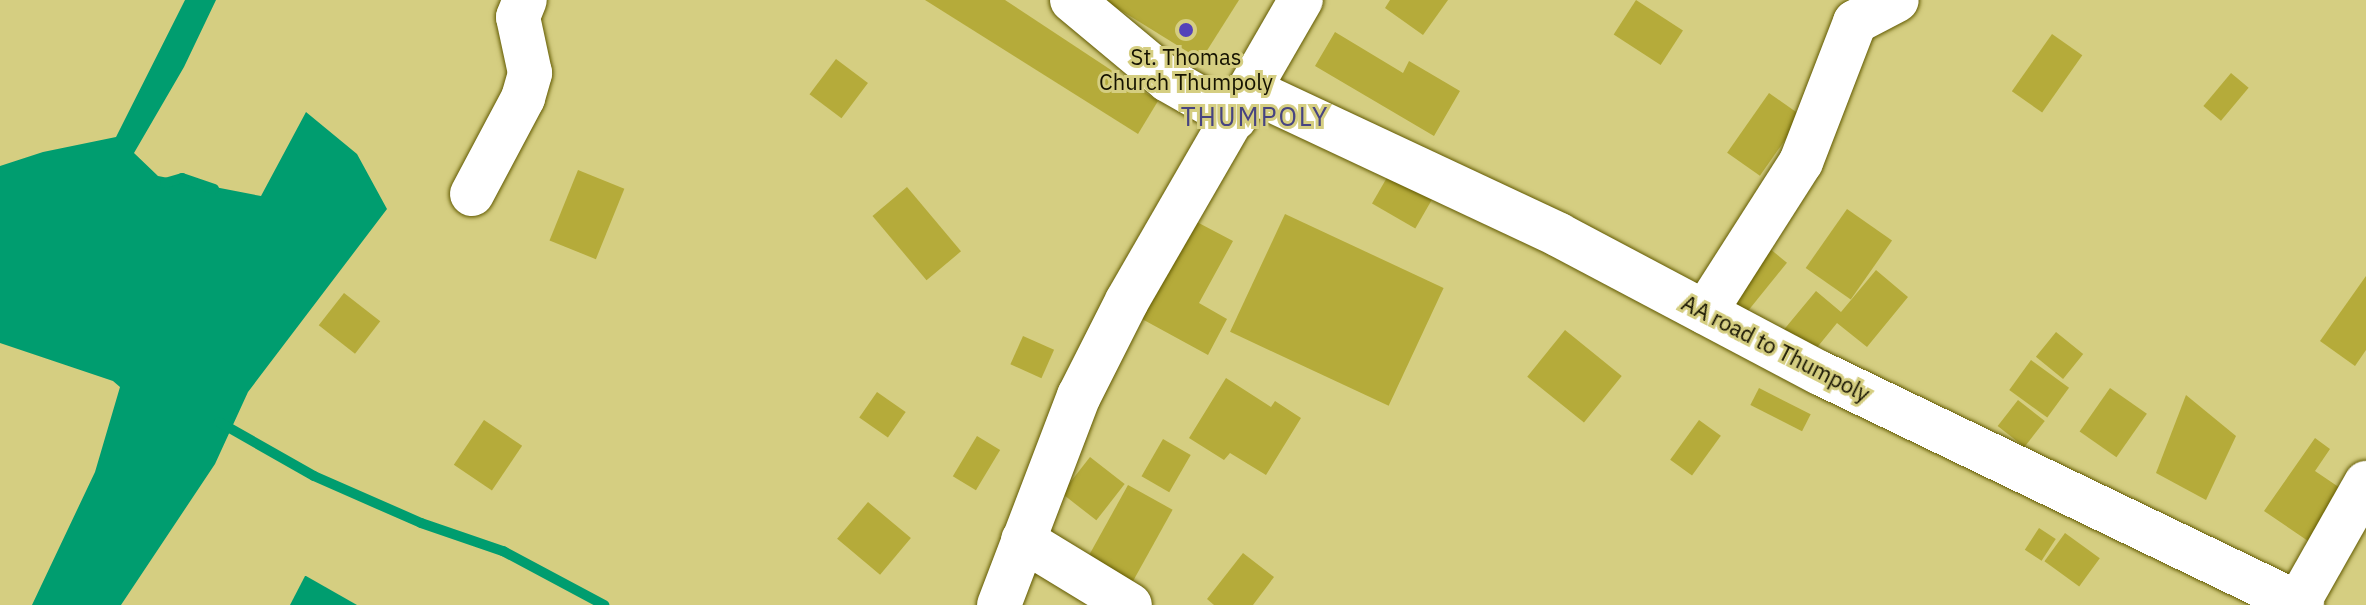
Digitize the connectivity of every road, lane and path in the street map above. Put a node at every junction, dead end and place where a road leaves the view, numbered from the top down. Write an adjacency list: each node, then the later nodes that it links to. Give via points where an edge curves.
1 (525, 0): 6 (main road, via 518,17 530,73 523,98)
2 (1072, 0): 5 (main road, AA road to Thumpoly, via 1168,80)
3 (1301, 0): 5 (main road)
4 (1897, 0): 7 (main road, via 1855,22 1801,162)
5 (1242, 104): 7 (main road, AA road to Thumpoly, via 1559,235); 9 (main road, via 1127,301 1079,396)
6 (472, 194)
7 (1705, 312): 10 (main road, AA road to Thumpoly, via 1820,373)
8 (2366, 483): 10 (main road)
9 (1023, 540): 11 (main road); 12 (main road)
10 (2300, 604)
11 (999, 605)
12 (1130, 605)

